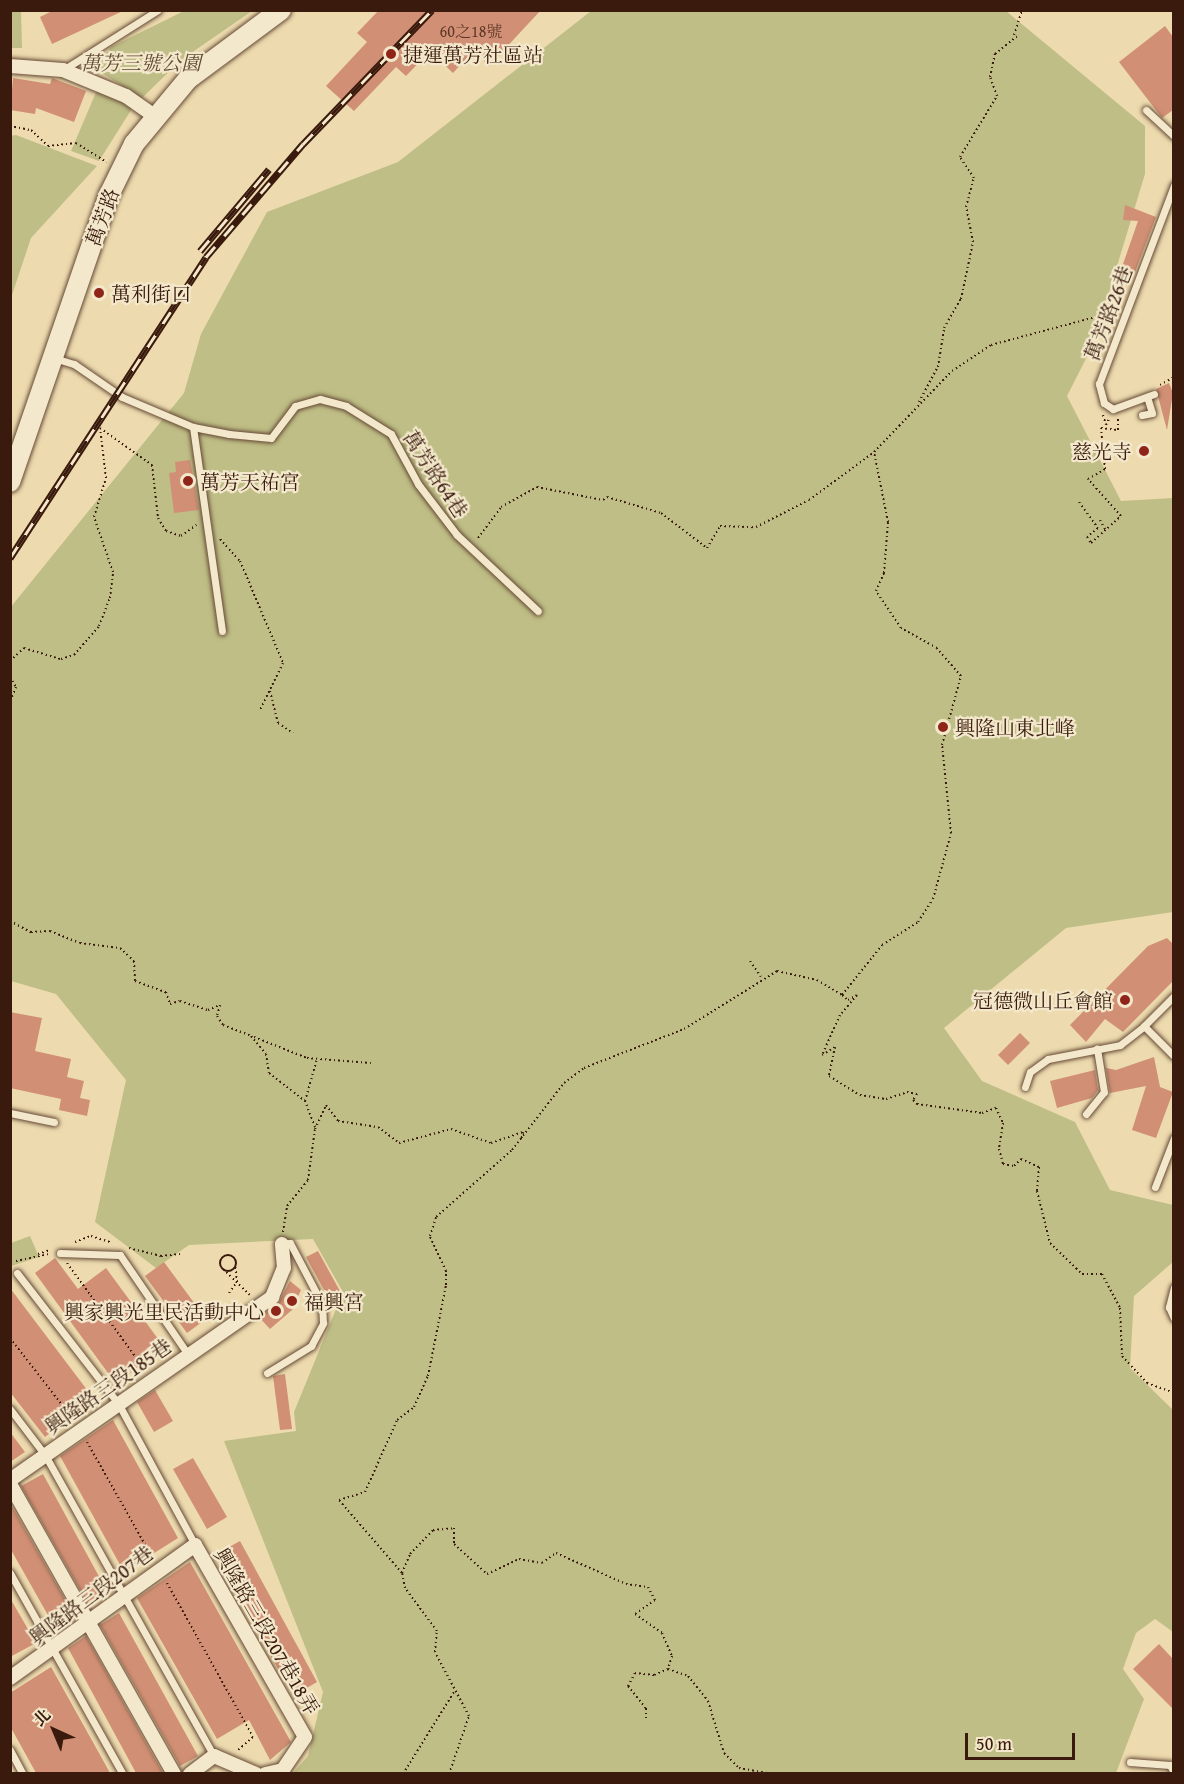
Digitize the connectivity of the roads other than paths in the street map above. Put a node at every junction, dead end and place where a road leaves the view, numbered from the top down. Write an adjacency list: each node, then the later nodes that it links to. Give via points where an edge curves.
1 (158, 10): 4 (lane)
2 (281, 10): 6 (street, 萬芳路, via 188,79)
3 (10, 66): 4 (street)
4 (63, 70): 6 (street, via 126,96)
5 (1146, 111): 7 (lane)
6 (153, 115): 9 (street, 萬芳路, via 119,170)
7 (1173, 136)
8 (1173, 185): 10 (lane, 萬芳路26巷, via 1100,384 1104,403 1113,409 1151,395 1152,413)
9 (54, 358): 11 (lane, 萬芳路64巷, via 74,364 122,398); 12 (street, 萬芳路)
10 (1142, 415)
11 (194, 427): 13 (lane, 萬芳路64巷, via 271,438 295,406 320,399 346,406 391,434 418,484 471,548); 14 (lane, via 202,515)
12 (10, 482)
13 (538, 611)
14 (222, 631)
15 (1173, 996): 16 (lane)
16 (1144, 1026): 17 (lane, via 1128,1042); 18 (lane)
17 (1096, 1049): 19 (lane, via 1047,1059 1030,1072); 21 (lane, via 1104,1092)
18 (1173, 1056)
19 (1025, 1087)
20 (10, 1113): 22 (lane)
21 (1086, 1114)
22 (54, 1122)
23 (1173, 1138): 24 (lane)
24 (1155, 1187)
25 (282, 1244): 30 (street, 興隆路三段185巷, via 281,1283 259,1307); 31 (lane, via 290,1243 321,1304 322,1323 312,1346)
26 (60, 1253): 30 (lane, via 120,1255)
27 (17, 1273): 32 (lane)
28 (1173, 1287): 29 (lane, via 1169,1307)
29 (1173, 1317)
30 (187, 1353): 32 (street, 興隆路三段185巷)
31 (267, 1373)
32 (118, 1403): 34 (street, 興隆路三段185巷); 36 (lane)
33 (10, 1409): 34 (lane)
34 (45, 1455): 35 (street, 興隆路三段185巷); 38 (lane)
35 (10, 1482): 39 (street)
36 (195, 1545): 38 (street, 興隆路三段207巷); 50 (street, 興隆路三段207巷18弄, via 305,1737 283,1770)
37 (10, 1574): 40 (lane)
38 (124, 1594): 39 (street, 興隆路三段207巷); 43 (lane)
39 (88, 1621): 40 (street, 興隆路三段207巷); 47 (street)
40 (52, 1649): 41 (street, 興隆路三段207巷); 46 (lane)
41 (10, 1678)
42 (10, 1750): 45 (lane)
43 (221, 1758): 48 (street); 49 (street)
44 (1130, 1762): 51 (lane, via 1170,1765)
45 (23, 1773)
46 (123, 1773)
47 (174, 1773)
48 (189, 1773)
49 (256, 1773)
50 (265, 1773)
51 (1173, 1773)

